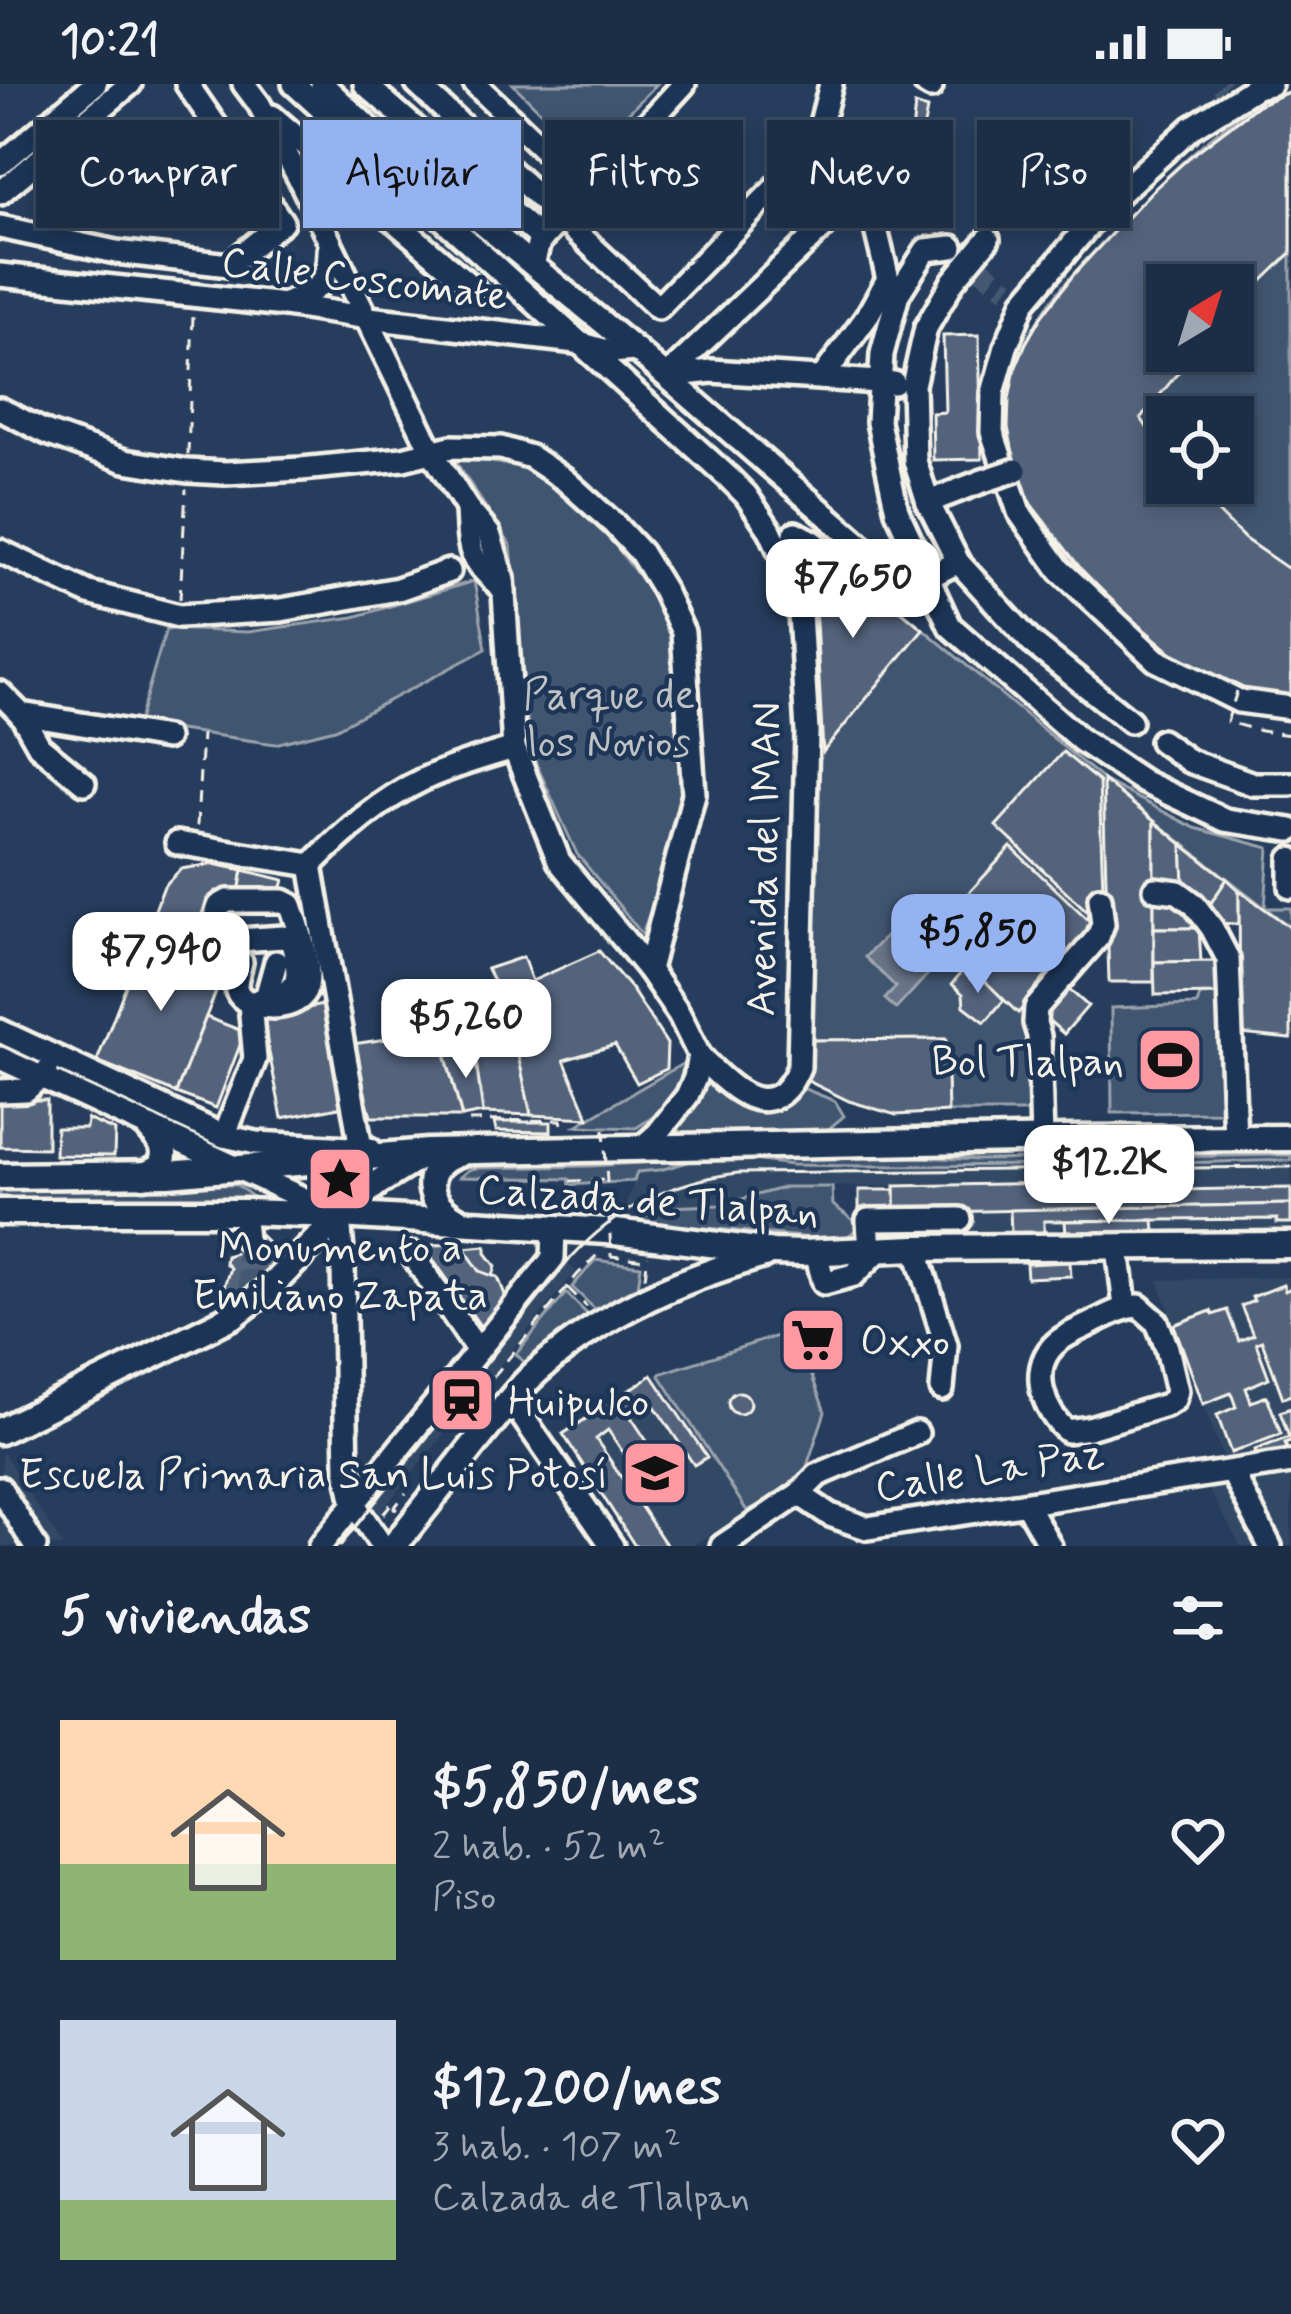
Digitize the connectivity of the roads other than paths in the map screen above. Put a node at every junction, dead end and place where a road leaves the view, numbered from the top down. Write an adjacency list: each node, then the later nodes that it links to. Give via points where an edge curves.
1 (95, 84): 16 (street)
2 (130, 84): 17 (street)
3 (187, 84): 20 (street, via 282,222 229,266)
4 (244, 84): 13 (street)
5 (294, 84): 12 (street, Avenida del IMAN)
6 (365, 84): 24 (street)
7 (417, 84): 18 (street)
8 (475, 84): 15 (street)
9 (684, 84): 14 (street)
10 (831, 84): 19 (street, via 815,147)
11 (1270, 84): 50 (street, via 1230,94 1016,296 992,432 1019,512 1060,570 1156,660 1239,701)
12 (319, 95): 28 (street); 33 (street, Avenida del IMAN)
13 (259, 104): 26 (street); 30 (street)
14 (651, 120)
15 (545, 151)
16 (0, 164)
17 (0, 193)
18 (545, 206)
19 (743, 221)
20 (0, 227)
21 (552, 228): 24 (street)
22 (569, 228): 23 (street, via 658,308)
23 (736, 228)
24 (542, 238): 28 (street)
25 (988, 239): 38 (street, via 926,328)
26 (329, 244): 31 (street, via 320,284); 32 (street)
27 (952, 247): 37 (street, via 926,250 898,295)
28 (533, 265): 34 (street)
29 (2, 280): 31 (street, Calle Coscomate)
30 (474, 289)
31 (285, 305): 32 (street, Calle Coscomate)
32 (369, 318): 33 (street, Calle Coscomate); 40 (street)
33 (577, 342): 34 (street, Calle Coscomate); 46 (street, Avenida del IMAN, via 746,494)
34 (636, 350): 35 (street)
35 (667, 376): 36 (street); 36 (street, via 862,190 888,280); 47 (street, via 899,578)
36 (822, 378): 37 (street)
37 (880, 381): 38 (street); 47 (street, via 878,422 897,511)
38 (913, 386): 42 (street, via 915,461)
39 (0, 410): 40 (street, via 125,461 187,471 301,469)
40 (432, 452): 54 (street, via 489,533 503,578); 68 (street, via 501,448 565,480 641,554 683,632 694,794)
41 (1016, 470): 42 (street, bridge)
42 (928, 502): 44 (street)
43 (0, 551): 45 (street, via 89,593 179,616 281,610 398,589)
44 (958, 562): 47 (street); 55 (street, via 1030,642 1126,718)
45 (448, 571)
46 (792, 578): 48 (street, via 795,533); 71 (street, Avenida del IMAN, via 806,732 799,1067 783,1093 760,1100 725,1084)
47 (926, 578): 55 (street, via 950,626)
48 (860, 582)
49 (0, 693): 51 (street)
50 (1291, 708)
51 (21, 714): 52 (street); 56 (street, via 39,746)
52 (166, 738)
53 (1161, 741): 57 (street, via 1253,784)
54 (514, 748): 61 (street, via 382,802); 68 (street, via 559,861)
55 (1096, 750): 58 (street, via 1225,820)
56 (84, 783)
57 (1291, 784)
58 (1291, 830)
59 (187, 844): 61 (street)
60 (1291, 859): 62 (street)
61 (310, 865): 81 (street)
62 (1291, 887)
63 (1155, 889): 78 (street, via 1194,904 1228,959)
64 (1100, 898): 80 (street, via 1098,937 1036,1008)
65 (291, 932): 66 (street)
66 (292, 960): 69 (street); 69 (street, via 308,980 305,992 295,1004)
67 (241, 962): 69 (street, via 237,992)
68 (649, 970): 71 (street)
69 (266, 1002): 77 (street, via 255,1059)
70 (0, 1030): 73 (street)
71 (699, 1055): 82 (street, via 687,1096)
72 (0, 1058): 74 (street)
73 (60, 1058): 74 (street); 77 (street)
74 (41, 1077): 75 (street, via 26,1090); 76 (street)
75 (0, 1090)
76 (150, 1129): 86 (street); 87 (main road, via 164,1158)
77 (224, 1136): 81 (street)
78 (1235, 1138): 79 (main road, Calzada de Tlalpan); 80 (main road, Calzada de Tlalpan)
79 (1291, 1138)
80 (1042, 1140): 82 (main road, Calzada de Tlalpan)
81 (361, 1148): 85 (street)
82 (641, 1148): 84 (main road, Calzada de Tlalpan)
83 (428, 1152): 84 (main road, Calzada de Tlalpan); 85 (main road, Calzada de Tlalpan); 94 (main road, via 379,1182)
84 (460, 1153): 92 (main road, via 438,1166 431,1189 443,1211)
85 (400, 1154): 86 (main road, Calzada de Tlalpan)
86 (244, 1169): 87 (main road, Calzada de Tlalpan); 94 (street)
87 (144, 1174): 88 (main road, Calzada de Tlalpan)
88 (0, 1176)
89 (0, 1212): 90 (main road, Calzada de Tlalpan)
90 (243, 1212): 94 (main road, Calzada de Tlalpan); 95 (street)
91 (960, 1219): 100 (street, via 868,1220)
92 (469, 1224): 93 (main road, Calzada de Tlalpan); 94 (main road, Calzada de Tlalpan)
93 (554, 1228): 99 (main road, Calzada de Tlalpan, via 650,1249); 103 (street, via 553,1258)
94 (334, 1232): 106 (main road, via 233,1316); 112 (street)
95 (246, 1239)
96 (1291, 1245): 97 (main road, Calzada de Tlalpan)
97 (1118, 1247): 98 (main road, Calzada de Tlalpan); 102 (street)
98 (916, 1248): 100 (main road, Calzada de Tlalpan); 104 (street, via 946,1346)
99 (773, 1252): 100 (main road, Calzada de Tlalpan); 105 (main road, via 640,1301 542,1367)
100 (873, 1252)
101 (412, 1254): 103 (street)
102 (1125, 1307): 102 (street, via 1051,1348 1042,1392 1067,1431 1174,1400 1157,1322 1138,1306)
103 (478, 1351): 112 (street)
104 (942, 1389)
105 (511, 1400): 118 (main road); 119 (street)
106 (0, 1431)
107 (917, 1432): 111 (street, via 818,1475)
108 (1291, 1462): 109 (street, Calle La Paz)
109 (1232, 1472): 113 (street, Calle La Paz); 122 (street)
110 (0, 1488): 115 (street)
111 (799, 1494): 114 (street, Calle La Paz); 120 (street)
112 (354, 1504): 116 (street); 117 (street)
113 (1026, 1504): 114 (street, Calle La Paz); 121 (street)
114 (872, 1537)
115 (35, 1546)
116 (320, 1546)
117 (382, 1546)
118 (394, 1546)
119 (612, 1546)
120 (722, 1546)
121 (1050, 1546)
122 (1270, 1546)

